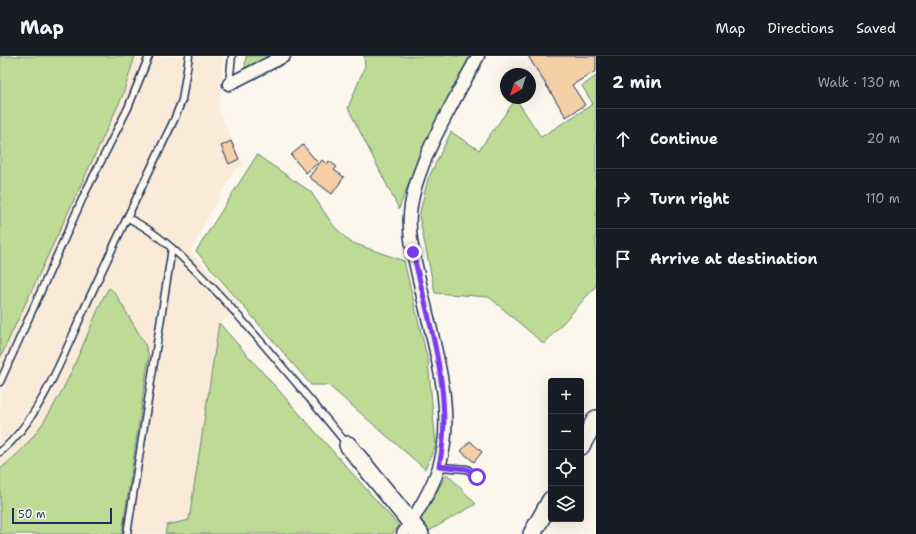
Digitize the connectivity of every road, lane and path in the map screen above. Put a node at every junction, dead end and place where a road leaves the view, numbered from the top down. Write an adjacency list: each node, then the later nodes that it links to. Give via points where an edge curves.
1 (149, 56): 9 (lane, via 128,108 85,193)
2 (189, 56): 7 (lane, via 182,100)
3 (232, 56): 6 (lane)
4 (284, 56): 6 (street)
5 (478, 56): 14 (street, via 426,157 415,189 410,215 413,252 441,378 444,404 443,449)
6 (229, 84)
7 (128, 218): 8 (lane, via 156,234); 13 (lane, via 55,375 29,417)
8 (172, 248): 12 (lane, via 235,311); 18 (lane)
9 (0, 382)
10 (596, 419): 11 (street)
11 (584, 441)
12 (348, 445): 17 (street)
13 (0, 452)
14 (439, 466): 15 (lane, via 467,469); 17 (street)
15 (477, 477)
16 (548, 505): 19 (street)
17 (411, 531)
18 (127, 534)
19 (532, 534)

